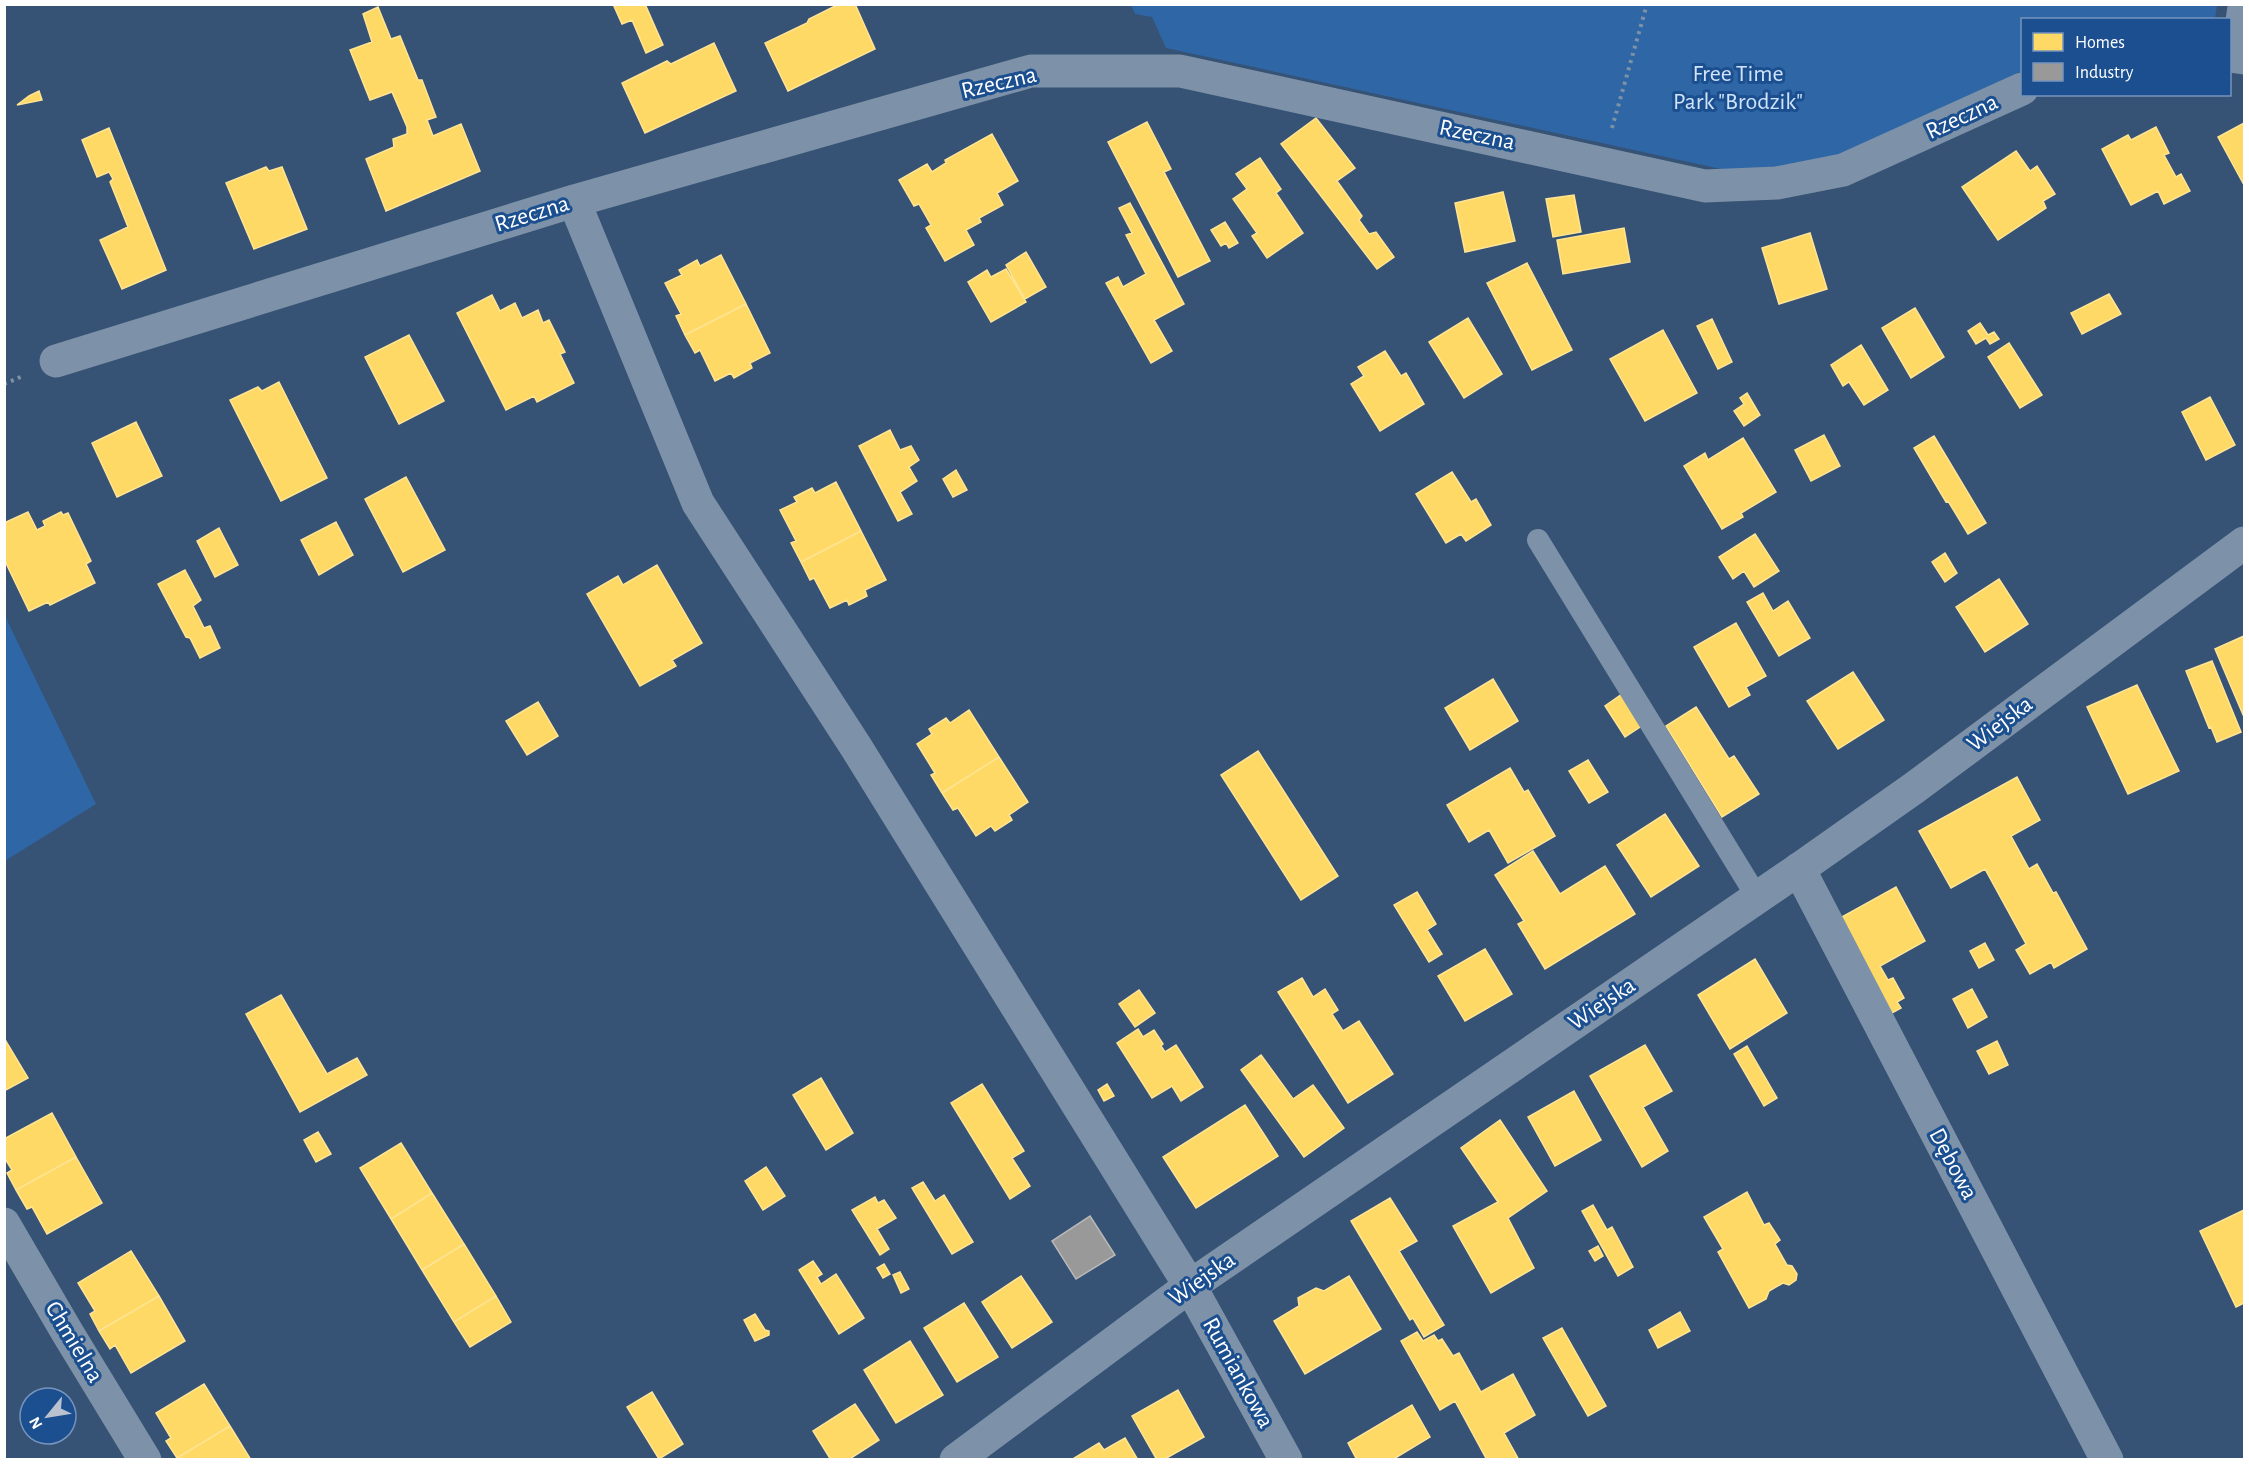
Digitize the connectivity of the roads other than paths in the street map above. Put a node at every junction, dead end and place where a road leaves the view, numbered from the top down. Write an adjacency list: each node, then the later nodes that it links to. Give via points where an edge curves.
1 (2239, 4): 2 (lane)
2 (2235, 56)
3 (2021, 89): 4 (street, Rzeczna, via 1843,170 1777,183 1705,186 1180,71 1031,71)
4 (574, 201): 5 (street, Rzeczna); 11 (street, Rumiankowa, via 698,503 856,747)
5 (56, 361)
6 (1538, 540): 9 (lane)
7 (2244, 543): 8 (street, Wiejska)
8 (1799, 869): 9 (street, Wiejska); 15 (street, Dębowa)
9 (1757, 897): 11 (street, Wiejska)
10 (4, 1224): 12 (street, Chmielna)
11 (1190, 1286): 13 (street, Wiejska); 14 (street, Rumiankowa)
12 (145, 1460)
13 (956, 1460)
14 (1286, 1460)
15 (2107, 1460)

